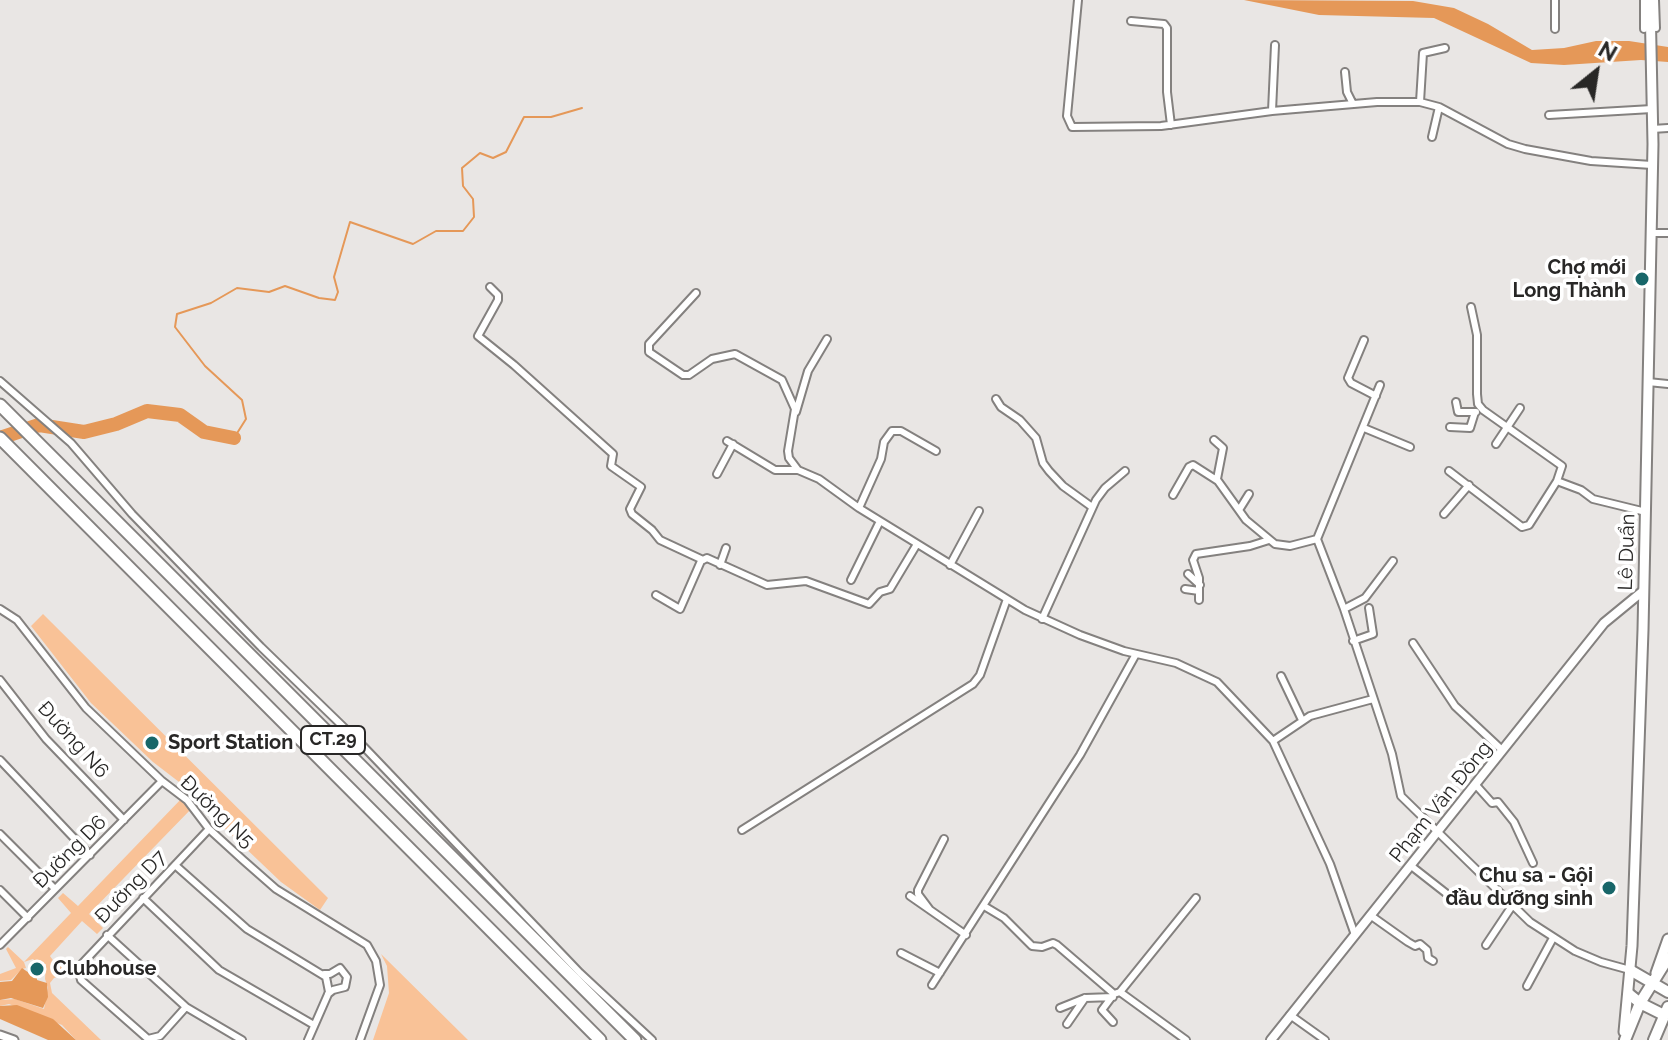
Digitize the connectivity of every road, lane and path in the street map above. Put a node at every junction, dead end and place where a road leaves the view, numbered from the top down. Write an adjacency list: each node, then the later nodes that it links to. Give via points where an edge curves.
1 (1078, 0): 15 (street, via 1069,125)
2 (1555, 0): 5 (street)
3 (1650, 0): 12 (main road, Lê Duẩn)
4 (1131, 21): 15 (street, via 1167,28)
5 (1555, 29)
6 (1275, 45): 13 (street)
7 (1445, 48): 9 (street, via 1423,53)
8 (1345, 72): 10 (street)
9 (1420, 102): 10 (street); 11 (street)
10 (1353, 104): 13 (street)
11 (1439, 107): 18 (street); 19 (street, via 1516,146 1591,161)
12 (1652, 109): 14 (street); 17 (main road, Lê Duẩn)
13 (1272, 111): 15 (street)
14 (1549, 115)
15 (1171, 125)
16 (1668, 128): 17 (street)
17 (1652, 129): 19 (main road, Lê Duẩn)
18 (1432, 137)
19 (1652, 165): 20 (main road, Lê Duẩn)
20 (1651, 233): 21 (street); 28 (main road, Lê Duẩn)
21 (1668, 233)
22 (490, 287): 66 (street, via 498,300 478,336 613,454 611,466 641,487 630,512 660,540)
23 (696, 293): 37 (street, via 649,344 650,353 683,375 735,354 786,383)
24 (1471, 307): 36 (street)
25 (827, 339): 37 (street, via 808,371)
26 (1364, 340): 31 (street, via 1348,378)
27 (0, 381): 154 (street, via 92,465 132,514 261,647)
28 (1648, 382): 29 (street); 59 (main road, Lê Duẩn)
29 (1668, 384)
30 (1380, 385): 31 (street)
31 (1376, 396): 40 (street)
32 (996, 399): 55 (street, via 1036,438 1049,471)
33 (1456, 402): 36 (street, via 1458,412)
34 (0, 405): 153 (highway, CT.29)
35 (1520, 408): 38 (street)
36 (1479, 411): 38 (street); 39 (street, via 1470,428)
37 (795, 415): 46 (street, via 788,451)
38 (1508, 426): 43 (street); 51 (street, via 1562,466)
39 (1450, 427)
40 (1364, 428): 44 (street); 62 (street)
41 (0, 438): 152 (highway, CT.29)
42 (1214, 440): 50 (street, via 1223,448)
43 (1496, 444)
44 (1410, 447)
45 (936, 451): 56 (street, via 892,431)
46 (798, 470): 49 (street, via 775,470 730,442); 56 (street)
47 (1125, 471): 55 (street)
48 (1449, 471): 52 (street)
49 (717, 474)
50 (1217, 479): 54 (street, via 1191,465); 57 (street)
51 (1557, 481): 52 (street, via 1529,525 1522,527); 59 (street, via 1593,499)
52 (1469, 485): 60 (street)
53 (1249, 494): 57 (street)
54 (1173, 495)
55 (1092, 507): 81 (street)
56 (859, 508): 61 (street)
57 (1239, 510): 63 (street)
58 (979, 511): 69 (street)
59 (1646, 512): 74 (main road, Lê Duẩn)
60 (1444, 514)
61 (880, 521): 64 (street); 71 (street)
62 (1317, 539): 63 (street, via 1290,546); 80 (street)
63 (1269, 540): 72 (street, via 1196,554)
64 (917, 544): 68 (street, via 890,589 869,604 806,581 767,585); 69 (street)
65 (726, 548): 68 (street)
66 (703, 560): 68 (street); 75 (street, via 681,609)
67 (1393, 561): 80 (street, via 1369,594)
68 (720, 565)
69 (950, 565): 76 (street)
70 (1188, 574): 72 (street)
71 (851, 580)
72 (1199, 588): 73 (street); 77 (street)
73 (1185, 589)
74 (1643, 591): 90 (main road, Phạm Văn Đồng, via 1604,623); 125 (main road, Lê Duẩn)
75 (656, 595)
76 (1007, 599): 81 (street); 96 (street, via 978,680)
77 (1199, 600)
78 (1369, 608): 82 (street, via 1373,634)
79 (0, 609): 92 (street, Đường N5, via 17,620 86,708)
80 (1344, 609): 82 (street)
81 (1042, 619): 84 (street)
82 (1353, 641): 87 (street)
83 (1413, 643): 90 (street, via 1455,706)
84 (1136, 654): 89 (street, via 1176,663 1217,682); 110 (street, via 1080,755)
85 (1281, 676): 88 (street)
86 (0, 680): 94 (street, Đường N6, via 46,739)
87 (1373, 699): 88 (street); 97 (street, via 1401,796)
88 (1302, 720): 89 (street)
89 (1273, 741): 117 (street, via 1330,864)
90 (1502, 750): 93 (main road, Phạm Văn Đồng)
91 (0, 760): 100 (street)
92 (162, 781): 94 (street, Đường D6); 95 (street, Đường N5, via 187,800)
93 (1475, 784): 97 (main road, Phạm Văn Đồng); 101 (street, via 1514,822)
94 (124, 820): 100 (street, Đường D6)
95 (209, 829): 102 (street, Đường D7); 151 (street, Đường N5, via 276,889 367,945 380,985)
96 (742, 830)
97 (1438, 831): 103 (main road, Phạm Văn Đồng); 111 (street)
98 (0, 834): 104 (street)
99 (944, 839): 112 (street, via 918,890)
100 (90, 855): 104 (street, Đường D6)
101 (1533, 863)
102 (175, 865): 107 (street, Đường D7); 126 (street, via 247,929)
103 (1410, 865): 109 (street); 113 (main road, Phạm Văn Đồng)
104 (55, 889): 114 (street, Đường D6)
105 (0, 890): 114 (street)
106 (910, 896): 112 (street)
107 (143, 898): 115 (street, Đường D7); 143 (street, via 219,970)
108 (1196, 898): 133 (street)
109 (1456, 901)
110 (984, 906): 116 (street); 133 (street, via 1032,946 1057,945)
111 (1512, 906): 118 (street); 121 (street)
112 (930, 910): 116 (street)
113 (1370, 915): 117 (main road, Phạm Văn Đồng); 124 (street, via 1408,942 1420,944)
114 (28, 918): 120 (street, Đường D6)
115 (107, 935): 137 (street); 147 (street, Đường D7, via 78,968 81,980)
116 (966, 935): 127 (street)
117 (1355, 935): 140 (main road, Phạm Văn Đồng)
118 (1553, 938): 125 (street); 130 (street)
119 (1668, 939): 128 (main road)
120 (0, 945)
121 (1486, 945)
122 (901, 953): 127 (street)
123 (1668, 958): 128 (highway)
124 (1433, 961)
125 (1630, 970): 128 (highway); 134 (main road, Lê Duẩn)
126 (322, 973): 132 (street, via 330,985); 132 (street, via 340,968 346,975 345,987)
127 (940, 973): 129 (street)
128 (1653, 983): 131 (highway); 136 (highway)
129 (932, 985)
130 (1527, 986)
131 (1668, 992)
132 (328, 994): 143 (street)
133 (1115, 994): 135 (street); 141 (street, via 1102,1010); 155 (street)
134 (1629, 994): 136 (highway); 158 (main road, Lê Duẩn)
135 (1085, 998): 138 (street); 142 (street)
136 (1640, 1003): 139 (highway); 158 (highway)
137 (186, 1007): 145 (street); 147 (street, via 160,1036)
138 (1060, 1008)
139 (1666, 1011): 146 (highway)
140 (1290, 1015): 156 (main road, Phạm Văn Đồng); 157 (street)
141 (1113, 1022)
142 (1067, 1024)
143 (314, 1025): 150 (street)
144 (0, 1035): 148 (street)
145 (227, 1036): 149 (street)
146 (1655, 1037)
147 (148, 1039)
148 (14, 1040)
149 (242, 1040)
150 (308, 1040)
151 (360, 1040)
152 (600, 1040)
153 (635, 1040)
154 (652, 1040)
155 (1186, 1040)
156 (1271, 1040)
157 (1325, 1040)
158 (1624, 1040)

